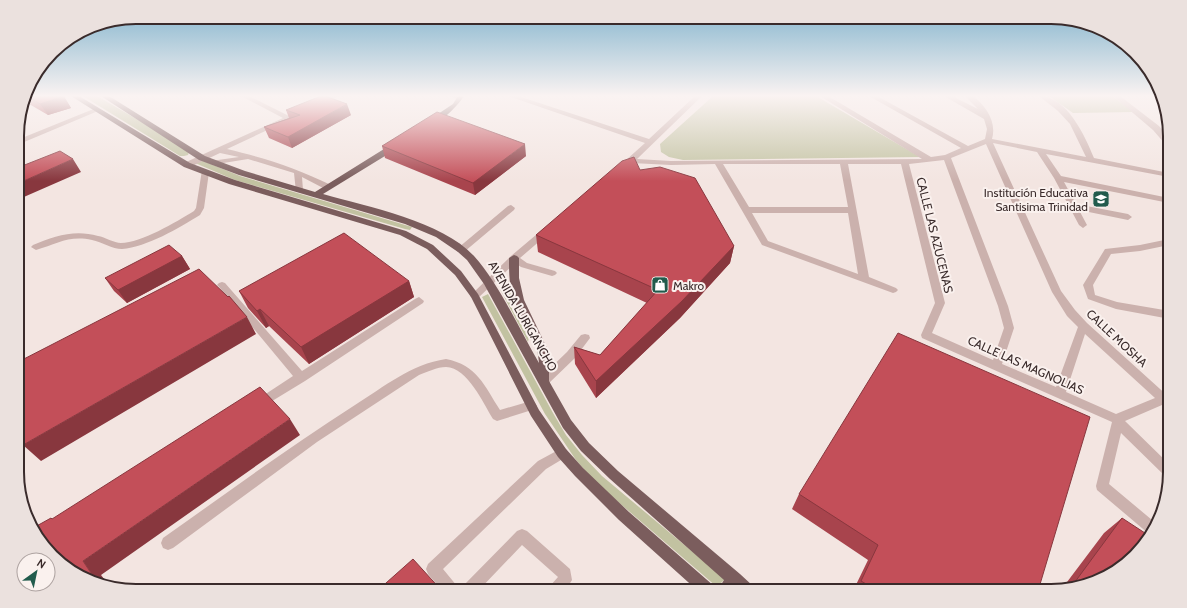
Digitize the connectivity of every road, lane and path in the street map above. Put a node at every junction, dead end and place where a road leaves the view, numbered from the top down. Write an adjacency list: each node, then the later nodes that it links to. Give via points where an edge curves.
1 (62, 124): 13 (street)
2 (120, 124): 30 (main road)
3 (149, 124): 22 (main road, AVENIDA LURIGANCHO)
4 (274, 124): 18 (street)
5 (597, 124): 16 (street)
6 (668, 124): 16 (street)
7 (870, 124): 23 (street)
8 (923, 124): 17 (street)
9 (990, 124): 14 (street)
10 (1075, 124): 24 (street)
11 (1151, 124): 12 (street)
12 (1163, 136)
13 (24, 140)
14 (988, 140): 17 (street); 19 (street); 59 (street, CALLE MOSHA, via 1057,292)
15 (401, 142): 36 (main road)
16 (650, 142): 25 (street)
17 (968, 149): 21 (street)
18 (219, 150): 20 (street); 22 (street)
19 (1040, 150): 24 (street); 35 (street)
20 (251, 157): 29 (street); 33 (street)
21 (947, 157): 23 (street); 62 (street, via 1009,328)
22 (202, 158): 29 (main road, AVENIDA LURIGANCHO); 30 (street)
23 (930, 160): 28 (street)
24 (1091, 160): 34 (street)
25 (631, 161): 26 (street); 31 (street)
26 (718, 162): 27 (street); 42 (street)
27 (844, 162): 28 (street); 43 (street)
28 (904, 162): 60 (street, CALLE LAS AZUCENAS, via 940,304)
29 (214, 163): 37 (main road, AVENIDA LURIGANCHO)
30 (187, 165): 32 (main road)
31 (619, 170)
32 (205, 172): 48 (street, via 198,213 140,241 121,246 71,234); 56 (main road, via 403,233 430,247 452,266)
33 (298, 172): 36 (street); 37 (street)
34 (1163, 174)
35 (1058, 178): 39 (street); 40 (street)
36 (328, 187): 38 (main road)
37 (299, 190): 38 (main road, AVENIDA LURIGANCHO)
38 (316, 195): 49 (main road, AVENIDA LURIGANCHO, via 408,222 439,236)
39 (1163, 199)
40 (1072, 206): 44 (street); 46 (street)
41 (511, 208): 49 (street)
42 (746, 210): 43 (street); 52 (street, via 765,243)
43 (852, 210): 52 (street)
44 (1128, 217)
45 (555, 224): 50 (street)
46 (1083, 225)
47 (1163, 243): 58 (street, via 1108,250 1088,285 1091,297 1116,305)
48 (36, 247)
49 (461, 250): 53 (main road, AVENIDA LURIGANCHO)
50 (514, 258): 51 (street, via 524,265); 53 (street); 64 (main road, via 517,292 521,305 542,348)
51 (552, 273)
52 (864, 279): 55 (street)
53 (488, 282): 56 (street); 64 (main road, AVENIDA LURIGANCHO)
54 (222, 285): 63 (street)
55 (892, 290)
56 (474, 296): 68 (main road)
57 (419, 301): 63 (street)
58 (1163, 314)
59 (1083, 326): 65 (street); 66 (street, CALLE MOSHA)
60 (926, 335): 62 (street, CALLE LAS MAGNOLIAS)
61 (585, 338): 64 (street)
62 (996, 366): 65 (street, CALLE LAS MAGNOLIAS)
63 (301, 378): 69 (street)
64 (544, 382): 75 (main road, AVENIDA LURIGANCHO, via 567,424 585,447)
65 (1059, 394): 70 (street, CALLE LAS MAGNOLIAS)
66 (1163, 398)
67 (1163, 404): 70 (street)
68 (531, 406): 71 (main road); 74 (street, via 497,416 471,373 452,362 431,364 313,438)
69 (247, 411)
70 (1117, 421): 72 (street); 73 (street, via 1102,486)
71 (562, 453): 76 (street, via 542,465 434,569); 79 (main road, via 624,516)
72 (1163, 466)
73 (1150, 524)
74 (168, 543)
75 (735, 579): 80 (main road); 81 (main road, AVENIDA LURIGANCHO)
76 (446, 584)
77 (475, 584): 78 (street, via 522,536 565,574 565,580)
78 (561, 584)
79 (701, 584)
80 (730, 584)
81 (740, 584)

